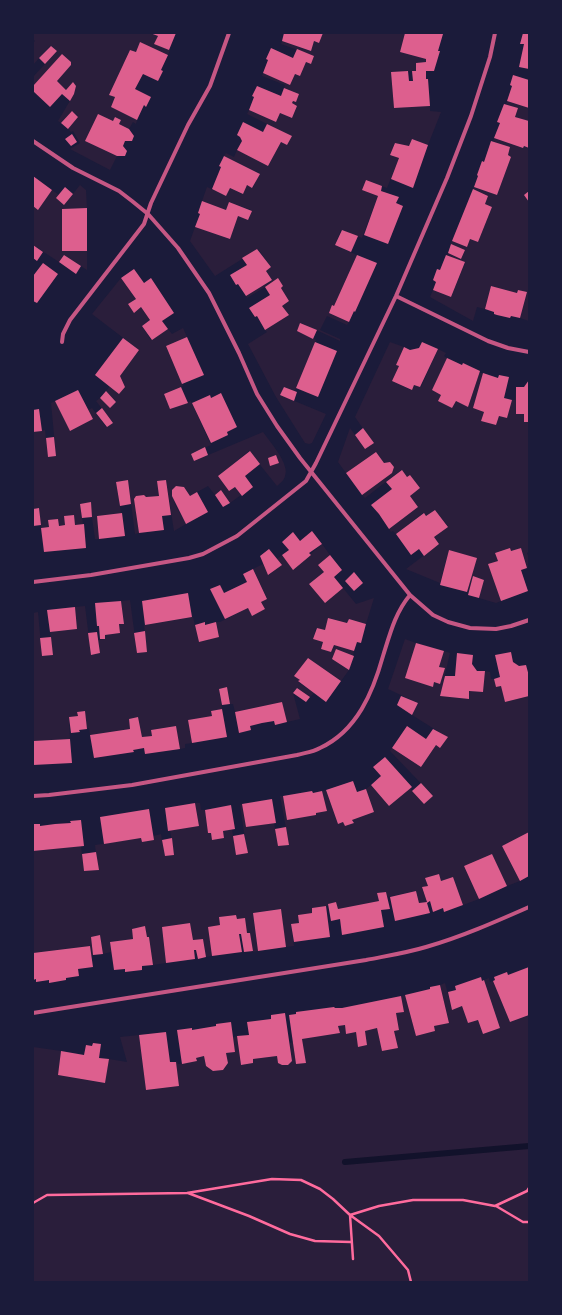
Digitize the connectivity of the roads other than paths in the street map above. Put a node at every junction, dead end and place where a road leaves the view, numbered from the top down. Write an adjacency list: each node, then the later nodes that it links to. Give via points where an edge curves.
1 (229, 33): 4 (street, via 210,86 188,125)
2 (495, 33): 5 (street, via 471,116)
3 (33, 141): 4 (street, via 73,168 119,191)
4 (148, 214): 6 (street, via 144,224 70,320); 8 (street, via 178,248 209,293 257,394)
5 (396, 296): 7 (street, via 488,341); 8 (street)
6 (62, 342)
7 (529, 352)
8 (311, 472): 9 (street, via 306,481 237,536 203,554 91,575); 10 (street)
9 (33, 582)
10 (410, 595): 11 (street, via 433,615 470,628 496,629); 12 (street, via 396,615 369,697 346,730 326,745 297,755 132,785)
11 (529, 620)
12 (33, 796)
13 (529, 907): 14 (street, via 452,938 405,952 358,962)
14 (33, 1013)

